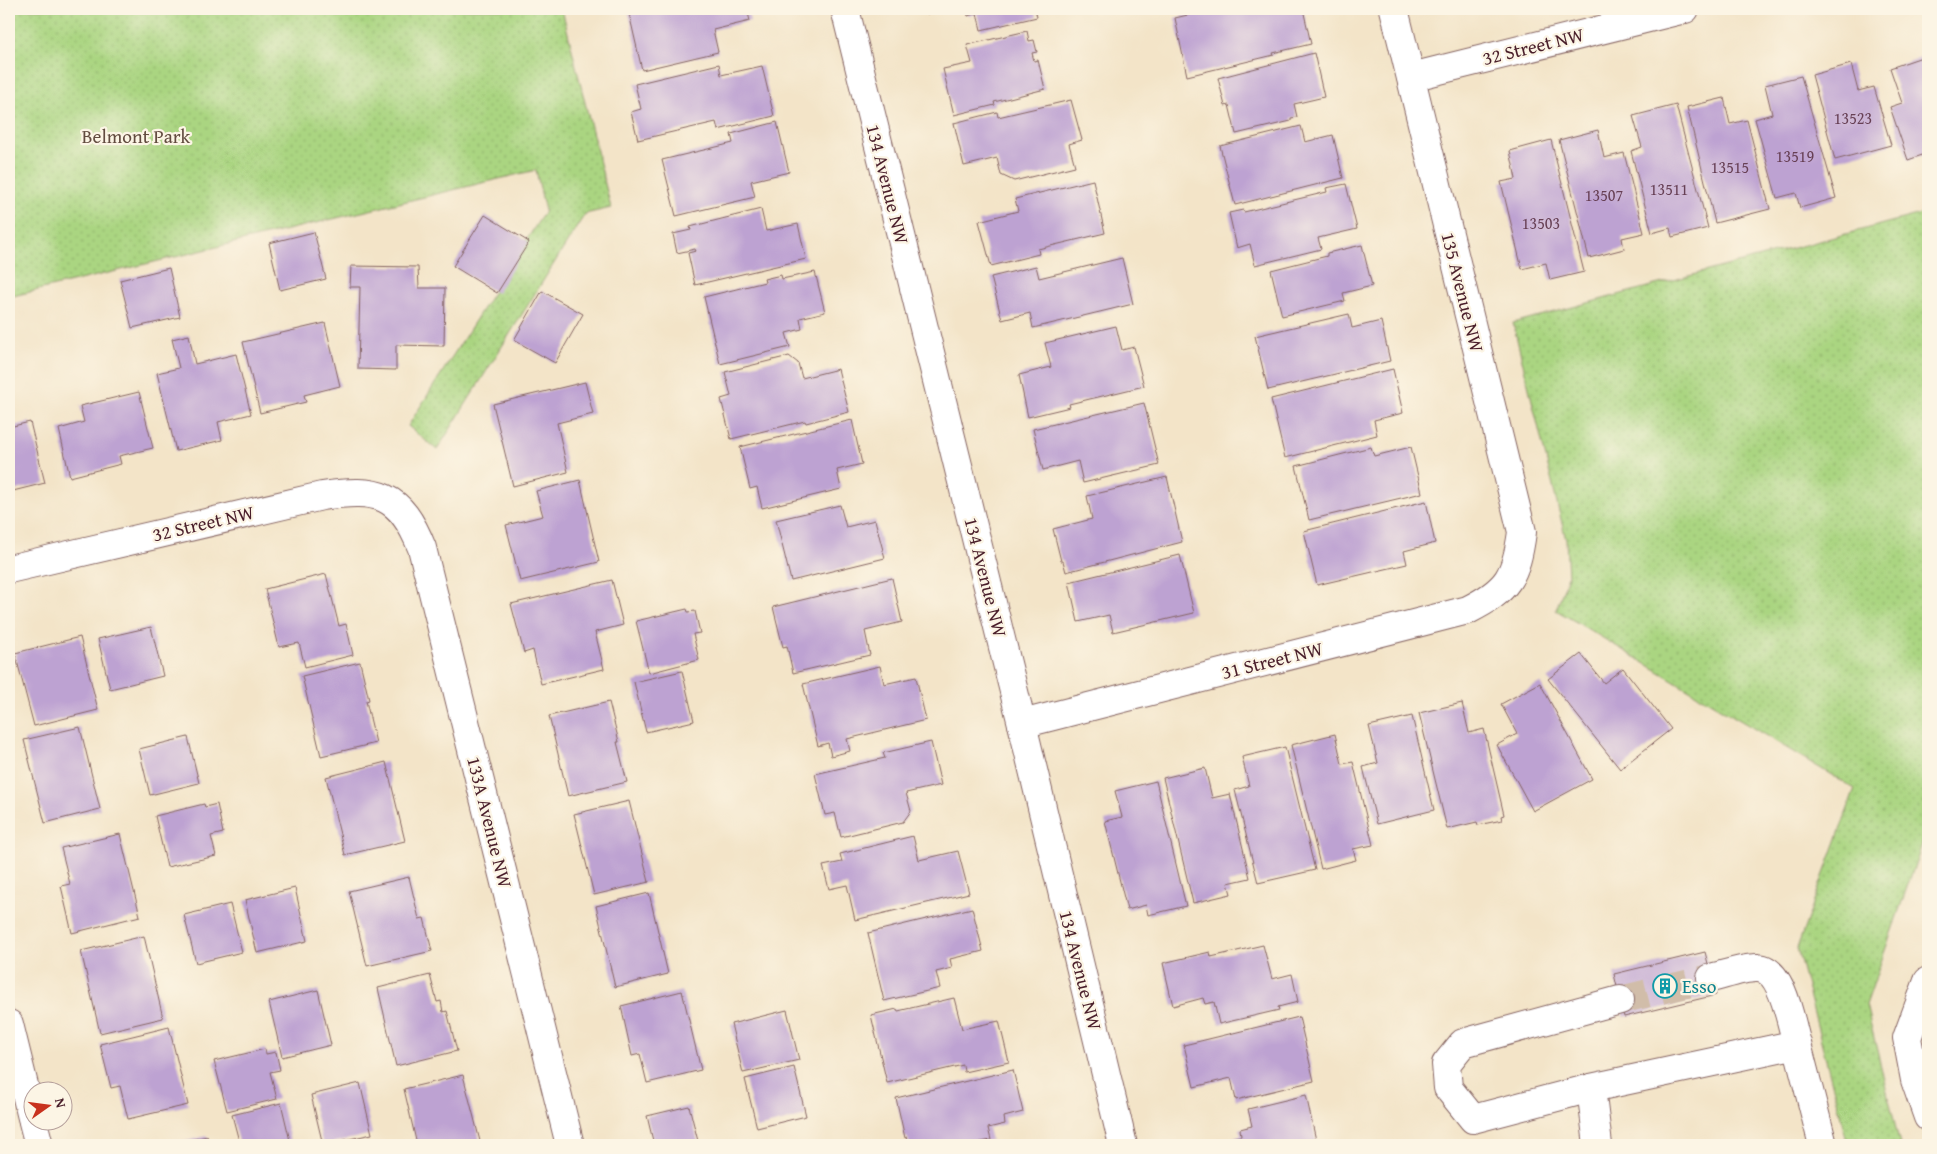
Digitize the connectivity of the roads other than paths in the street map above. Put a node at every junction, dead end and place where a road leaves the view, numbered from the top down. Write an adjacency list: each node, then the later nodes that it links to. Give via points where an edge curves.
1 (845, 9): 8 (street, 134 Avenue NW)
2 (1394, 9): 4 (street, 135 Avenue NW)
3 (1684, 9): 4 (street, 32 Street NW)
4 (1411, 77): 7 (street, 135 Avenue NW, via 1522,532)
5 (396, 505): 6 (street, 32 Street NW, via 375,494 352,491); 20 (street, 133A Avenue NW, via 413,525 422,548)
6 (9, 569)
7 (1512, 576): 8 (street, 31 Street NW, via 1500,591 1468,610)
8 (1022, 724): 21 (street, 134 Avenue NW)
9 (1711, 978): 13 (street, via 1756,967 1771,973 1778,982)
10 (1928, 981): 14 (street, via 1907,1038)
11 (1620, 1000): 15 (street, via 1463,1043 1446,1064 1448,1088 1473,1119)
12 (9, 1024): 16 (street)
13 (1797, 1044): 15 (street); 23 (street)
14 (1921, 1079): 17 (street)
15 (1592, 1088): 22 (street)
16 (22, 1093)
17 (1928, 1117)
18 (34, 1132): 19 (street)
19 (39, 1145)
20 (570, 1145)
21 (1123, 1145)
22 (1598, 1145)
23 (1823, 1145)

